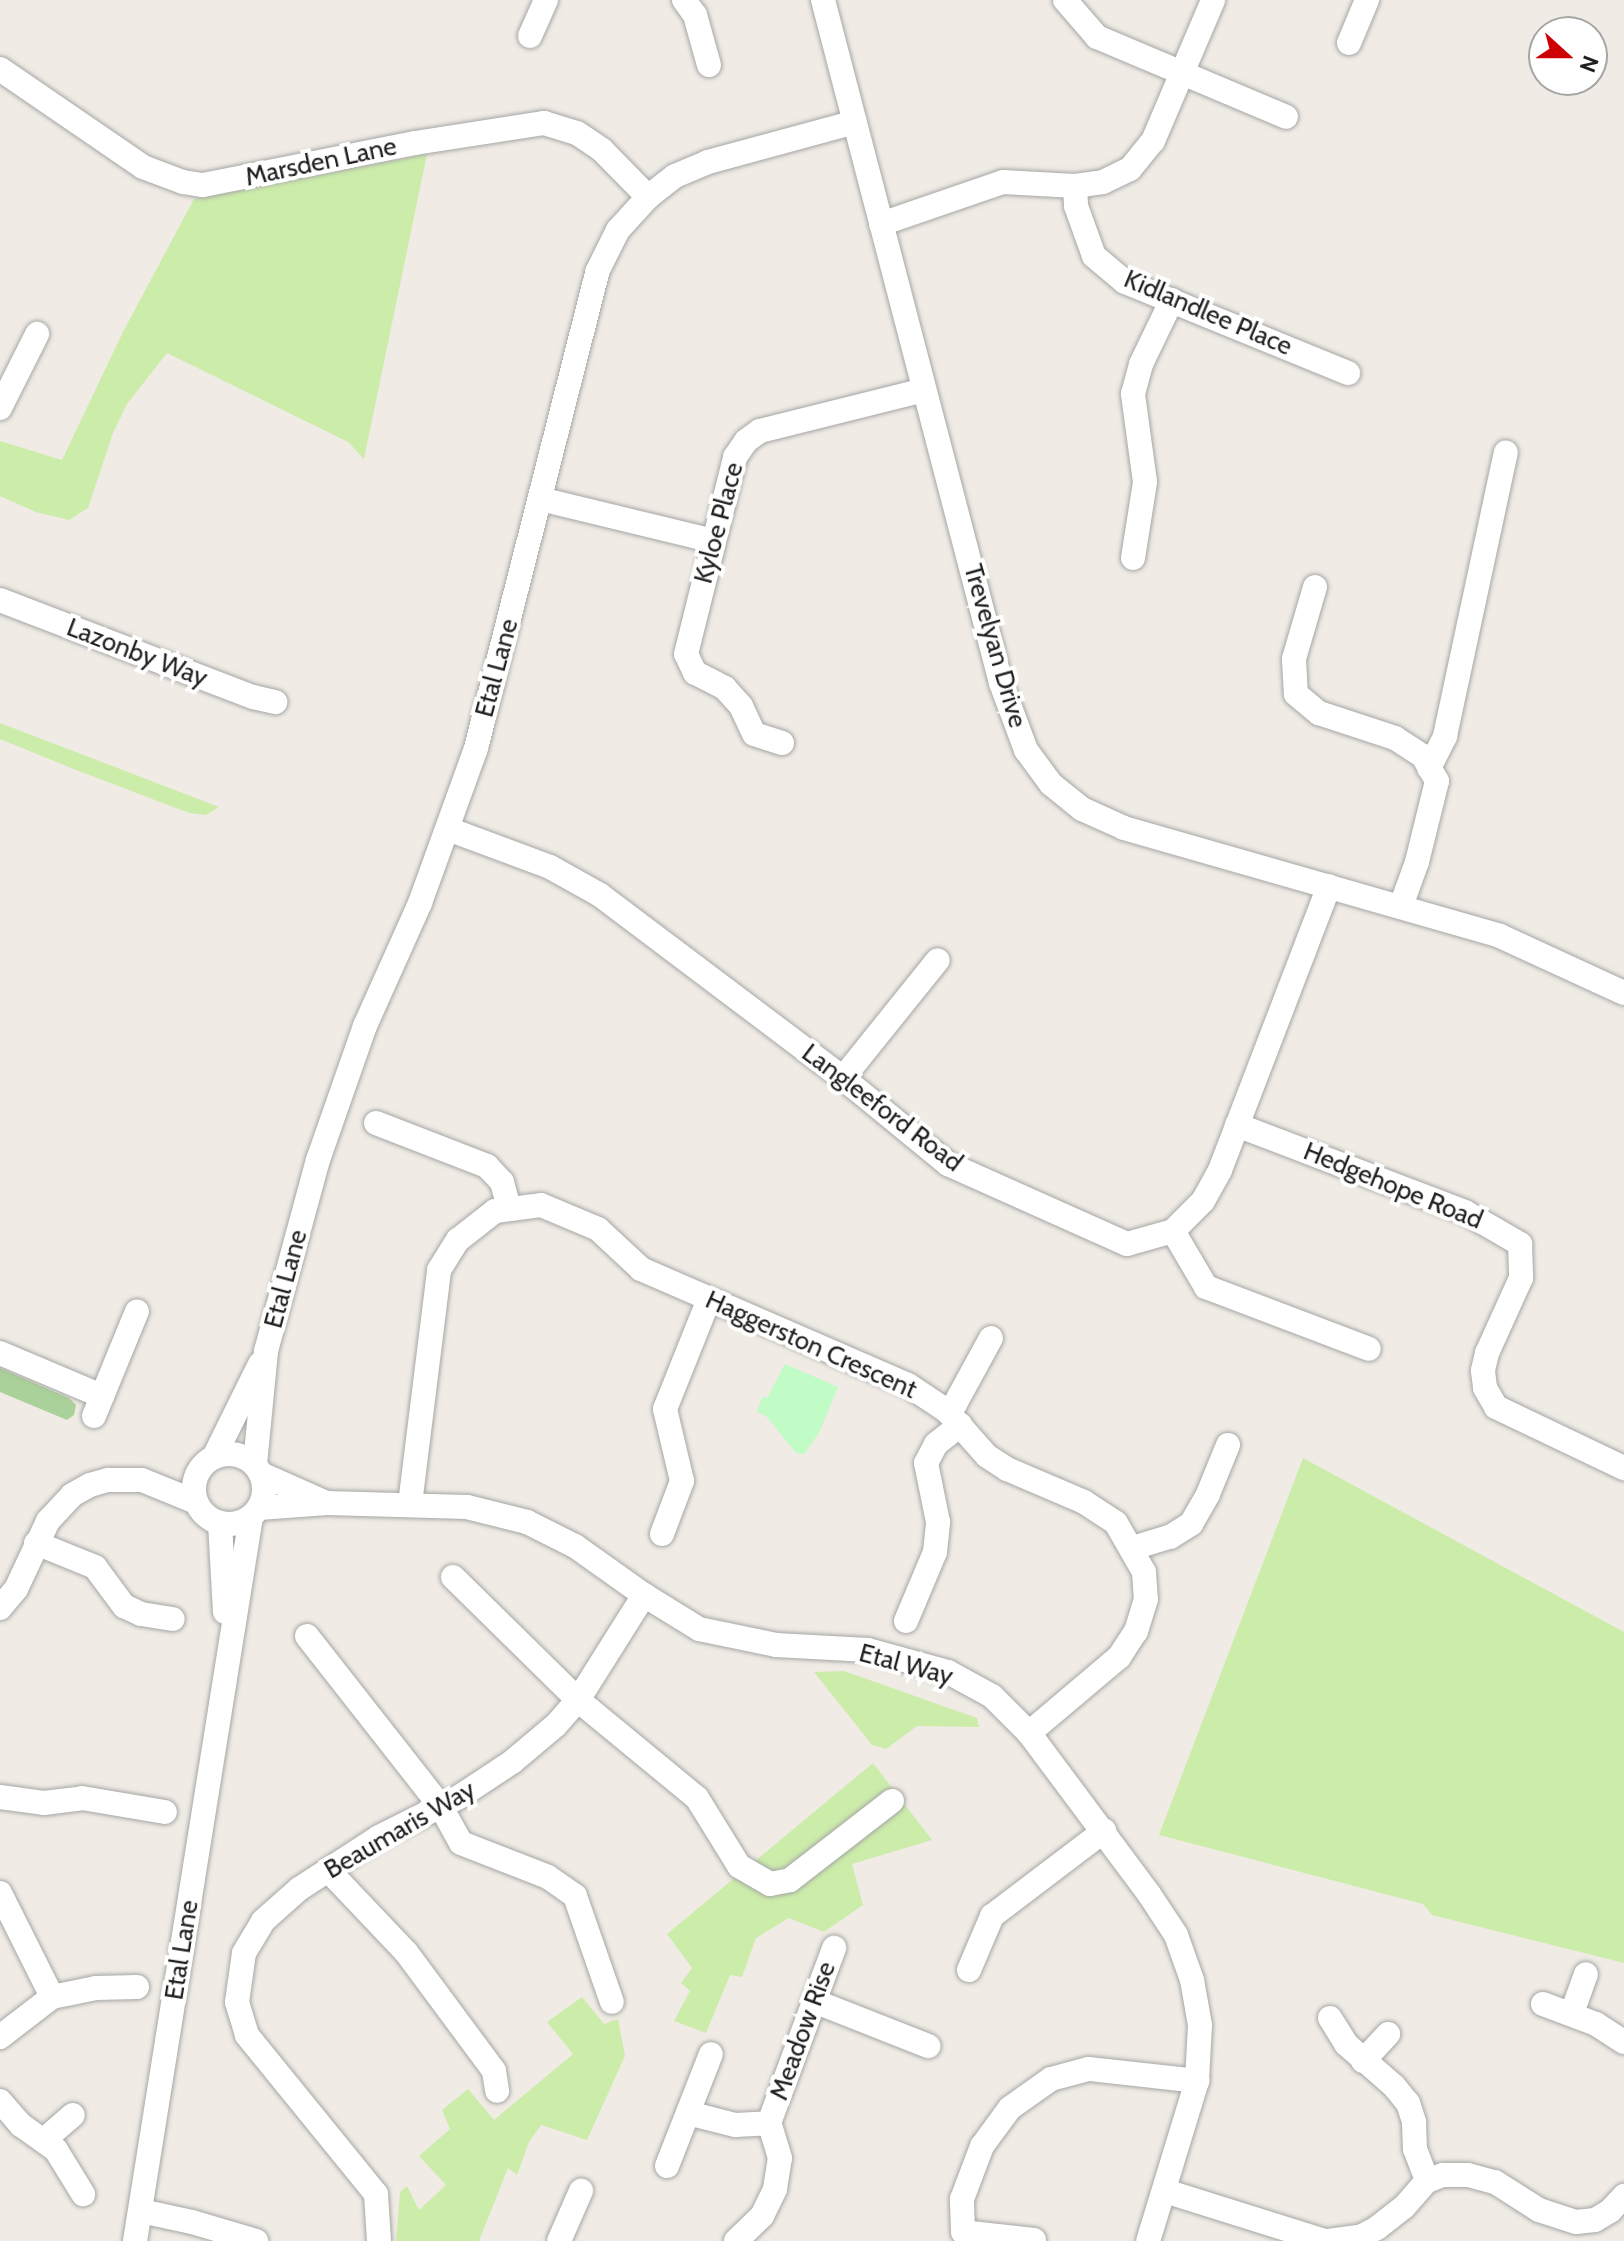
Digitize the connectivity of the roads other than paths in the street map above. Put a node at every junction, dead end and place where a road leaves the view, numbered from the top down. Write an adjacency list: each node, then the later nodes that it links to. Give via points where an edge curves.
1 (546, 0): 7 (street)
2 (684, 0): 9 (street, via 695,15)
3 (823, 0): 13 (street, Trevelyan Drive)
4 (1065, 0): 11 (street, via 1097,37)
5 (1213, 0): 11 (street)
6 (1367, 0): 8 (street)
7 (530, 36)
8 (1349, 43)
9 (709, 65)
10 (0, 69): 15 (street, Marsden Lane, via 143,167 183,182 203,185 544,123 577,133 602,150)
11 (1182, 75): 12 (street); 14 (street, via 1153,141 1130,169 1103,182)
12 (1286, 117)
13 (855, 122): 15 (street, Etal Lane, via 708,162 675,176); 16 (street, Trevelyan Drive)
14 (1075, 186): 16 (street, via 1003,182); 17 (street, Kidlandlee Place, via 1076,206 1094,256 1125,282)
15 (648, 197): 24 (street, Etal Lane, via 618,230 597,272)
16 (881, 224): 21 (street, Trevelyan Drive)
17 (1172, 300): 19 (street, Kidlandlee Place); 26 (street, via 1141,364 1133,394 1145,482)
18 (37, 334): 20 (street)
19 (1348, 373)
20 (7, 374): 22 (street)
21 (924, 390): 25 (street, Kyloe Place, via 760,431 735,457); 33 (street, Trevelyan Drive, via 1001,683 1026,750 1051,784 1082,809 1124,828)
22 (0, 408)
23 (1506, 452): 31 (street, via 1445,736)
24 (540, 499): 25 (street); 32 (street, Etal Lane, via 492,691)
25 (713, 541): 30 (street, Kyloe Place, via 686,654 695,673 725,688 741,706 754,734)
26 (1133, 558)
27 (1315, 587): 31 (street, via 1294,659 1296,694 1319,713 1395,738 1423,756)
28 (0, 600): 29 (street, Lazonby Way)
29 (275, 702)
30 (782, 743)
31 (1429, 768): 34 (street, via 1437,781)
32 (448, 829): 37 (street, Langleeford Road, via 550,867 600,895); 46 (street, Etal Lane, via 339,1097)
33 (1329, 886): 34 (street, Trevelyan Drive); 39 (street, Langleeford Road)
34 (1401, 906): 36 (street, Trevelyan Drive, via 1500,936)
35 (938, 960): 37 (street)
36 (1624, 993)
37 (843, 1078): 41 (street, Langleeford Road, via 948,1164 1127,1244)
38 (376, 1123): 40 (street, via 487,1166 502,1182)
39 (1237, 1125): 41 (street, Langleeford Road, via 1203,1201); 51 (street, Hedgehope Road, via 1465,1212 1520,1244 1521,1278 1487,1353 1485,1388 1496,1407)
40 (509, 1209): 42 (street, Haggerston Crescent, via 541,1205 598,1229 641,1269); 56 (street, Haggerston Crescent, via 495,1211 458,1240 439,1270)
41 (1173, 1231): 45 (street, via 1206,1287)
42 (709, 1299): 48 (street, Haggerston Crescent, via 874,1369); 59 (street, via 665,1409 682,1481)
43 (137, 1311): 47 (street, via 98,1406)
44 (991, 1338): 48 (street, via 955,1404)
45 (1369, 1349)
46 (266, 1351): 50 (street, Etal Lane); 52 (street, Etal Lane)
47 (0, 1353)
48 (953, 1418): 61 (street, Haggerston Crescent, via 987,1456 1084,1502 1116,1523); 66 (street, via 926,1463 938,1522 935,1552)
49 (1228, 1445): 61 (street, via 1191,1524)
50 (206, 1464): 52 (street, via 236,1454); 53 (street); 54 (street, via 194,1486)
51 (1624, 1468)
52 (258, 1469): 55 (street, Etal Way); 57 (street, via 265,1491)
53 (142, 1480): 54 (street); 60 (street, via 108,1480 81,1490 59,1507)
54 (196, 1502): 58 (street)
55 (327, 1503): 56 (street, Etal Way); 57 (street, Etal Way)
56 (410, 1504): 63 (street, Etal Way, via 467,1507 527,1522 575,1546)
57 (255, 1513): 58 (street, via 236,1524); 68 (street, Etal Lane)
58 (220, 1523): 68 (street, Etal Lane)
59 (662, 1534)
60 (36, 1543): 64 (street, via 16,1589); 65 (street, via 95,1567 124,1606)
61 (1133, 1548): 70 (street, Haggerston Crescent, via 1144,1572 1146,1599 1136,1631 1119,1657)
62 (453, 1577): 69 (street)
63 (644, 1595): 69 (street, Beaumaris Way); 70 (street, Etal Way, via 699,1629 776,1645 868,1650 948,1672 992,1696)
64 (0, 1608)
65 (173, 1619)
66 (906, 1621)
67 (307, 1636): 73 (street)
68 (227, 1659): 107 (street, Etal Lane)
69 (578, 1700): 72 (street, via 697,1798 739,1866 770,1884 790,1880); 73 (street, Beaumaris Way, via 512,1762)
70 (1029, 1733): 75 (street, Etal Way)
71 (0, 1797): 74 (street, via 44,1803 82,1798)
72 (892, 1801)
73 (441, 1807): 76 (street, Beaumaris Way, via 379,1837); 84 (street, via 461,1843 548,1877 575,1896)
74 (165, 1812)
75 (1104, 1831): 79 (street, via 992,1916); 94 (street, Etal Way, via 1176,1935 1200,2025)
76 (329, 1871): 95 (street, via 406,1952 494,2071); 114 (street, Beaumaris Way, via 263,1921 244,1953 237,2002 247,2035 376,2194)
77 (0, 1893): 82 (street)
78 (834, 1948): 83 (street, Meadow Rise)
79 (969, 1970)
80 (1586, 1974): 86 (street)
81 (137, 1987): 82 (street)
82 (52, 1997): 89 (street)
83 (814, 2001): 91 (street); 99 (street, Meadow Rise)
84 (612, 2002)
85 (1543, 2004): 86 (street)
86 (1572, 2013): 90 (street)
87 (1330, 2018): 93 (street)
88 (1388, 2034): 93 (street)
89 (0, 2037)
90 (1624, 2042)
91 (928, 2046)
92 (711, 2054): 97 (street)
93 (1363, 2061): 102 (street, via 1408,2103 1415,2149)
94 (1197, 2081): 104 (street, Etal Way); 109 (street, via 1089,2069 1051,2079 1010,2108 982,2146)
95 (497, 2091)
96 (0, 2101): 100 (street, via 21,2125)
97 (688, 2113): 99 (street, via 735,2125); 101 (street)
98 (73, 2115): 100 (street)
99 (769, 2123): 115 (street, Meadow Rise, via 780,2158 775,2189 762,2216)
100 (44, 2140): 105 (street)
101 (667, 2166)
102 (1427, 2181): 108 (street, via 1468,2175 1495,2182 1539,2210); 117 (street, via 1377,2228)
103 (581, 2191): 110 (street)
104 (1165, 2191): 116 (street, Etal Way); 117 (street)
105 (83, 2194)
106 (1624, 2196): 108 (street)
107 (141, 2211): 112 (street, Etal Lane); 113 (street)
108 (1598, 2231)
109 (953, 2236): 111 (street)
110 (568, 2238)
111 (1034, 2240)
112 (135, 2241)
113 (256, 2241)
114 (379, 2241)
115 (736, 2241)
116 (1148, 2241)
117 (1327, 2241)

